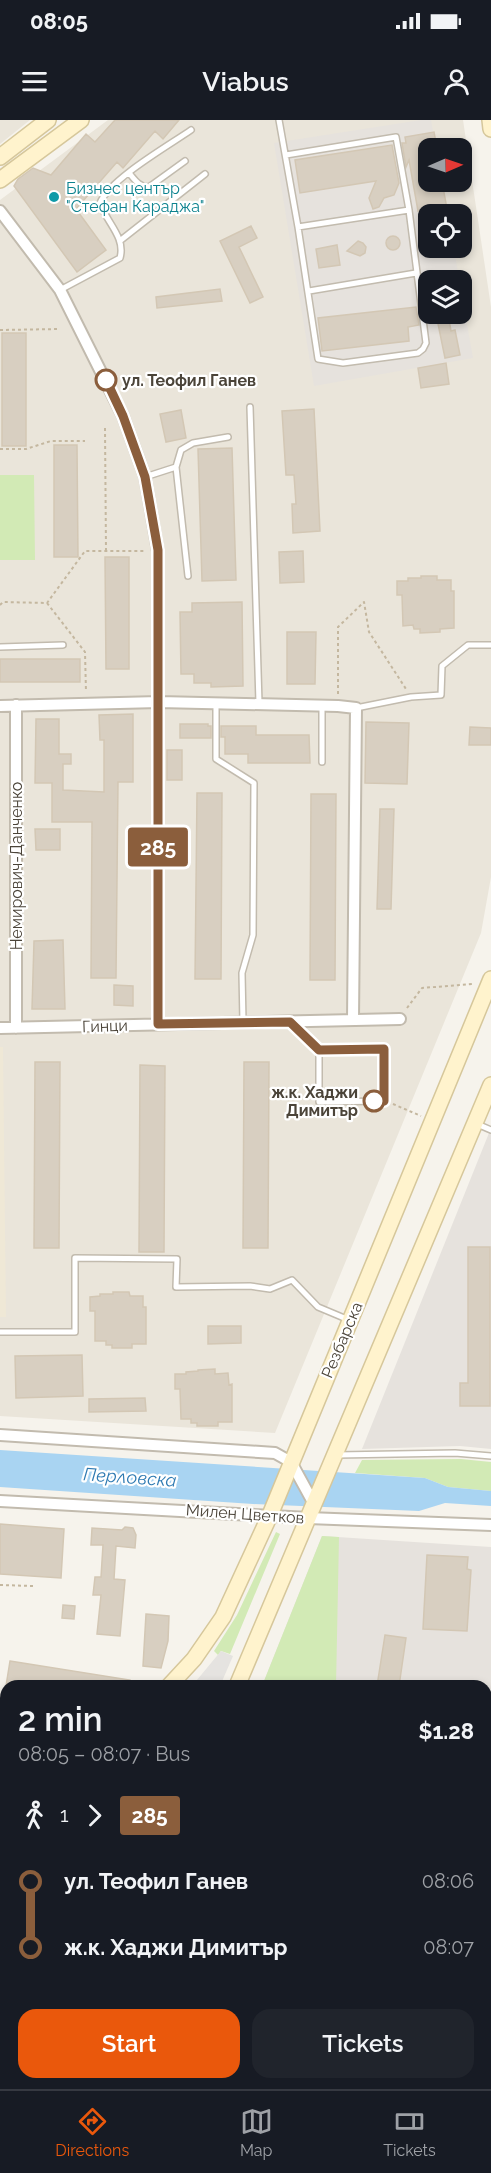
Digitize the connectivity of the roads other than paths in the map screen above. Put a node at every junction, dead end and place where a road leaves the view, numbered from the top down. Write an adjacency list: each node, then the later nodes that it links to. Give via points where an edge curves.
1 (48, 120): 8 (street)
2 (81, 120): 12 (street)
3 (279, 120): 7 (lane)
4 (489, 120): 5 (street)
5 (491, 129)
6 (191, 130): 10 (lane)
7 (286, 155): 13 (lane, via 396,137); 15 (lane)
8 (0, 157)
9 (184, 161): 10 (lane, via 149,187 143,187)
10 (129, 173): 16 (lane, via 104,194 100,203)
11 (206, 174): 16 (lane)
12 (0, 180)
13 (409, 210): 15 (lane); 17 (lane)
14 (0, 211): 18 (street)
15 (298, 227): 19 (lane)
16 (120, 240): 18 (lane, via 120,258)
17 (416, 273): 19 (lane); 19 (lane, via 426,343 418,353 343,363 318,359)
18 (60, 290): 23 (street, via 123,416)
19 (309, 291)
20 (249, 407): 30 (lane)
21 (228, 437): 22 (lane, via 193,442 182,450)
22 (176, 467): 23 (lane); 24 (lane)
23 (145, 477): 28 (street, via 158,550)
24 (188, 576)
25 (63, 645): 27 (lane)
26 (491, 645): 34 (lane, via 468,645 442,666 441,695)
27 (0, 646)
28 (159, 702): 29 (street); 31 (street); 41 (street)
29 (216, 703): 30 (street); 39 (lane, via 216,759 254,783 253,935 242,973)
30 (259, 703): 32 (street)
31 (16, 705): 33 (street); 43 (street, Немирович-Данченко)
32 (322, 705): 34 (street); 35 (lane)
33 (0, 706)
34 (356, 708): 38 (street)
35 (322, 762)
36 (491, 980): 48 (street, Резбарска)
37 (400, 1019): 38 (street, Гинци)
38 (353, 1020): 40 (street, Гинци)
39 (243, 1022): 40 (street, Гинци); 41 (street, Гинци)
40 (290, 1022): 44 (lane)
41 (158, 1024): 43 (street, Гинци)
42 (0, 1028): 43 (street, Гинци)
43 (16, 1028)
44 (319, 1050): 44 (lane, via 384,1049 384,1101 319,1101)
45 (491, 1085): 46 (street)
46 (475, 1123): 47 (lane); 51 (street)
47 (491, 1130)
48 (350, 1321): 49 (lane, via 318,1307 292,1280 270,1289 176,1287 177,1258 75,1258 75,1332); 53 (street, Резбарска)
49 (0, 1332)
50 (0, 1435): 53 (street, via 275,1453)
51 (334, 1455): 52 (lane); 55 (street)
52 (491, 1456)
53 (291, 1462): 55 (street, Милен Цветков); 56 (street, Резбарска)
54 (0, 1501): 56 (street, Милен Цветков)
55 (311, 1511): 56 (street, Милен Цветков); 57 (street, Милен Цветков); 59 (street)
56 (270, 1515): 58 (street, Резбарска, via 223,1617)
57 (491, 1525)
58 (175, 1680)
59 (240, 1680)

